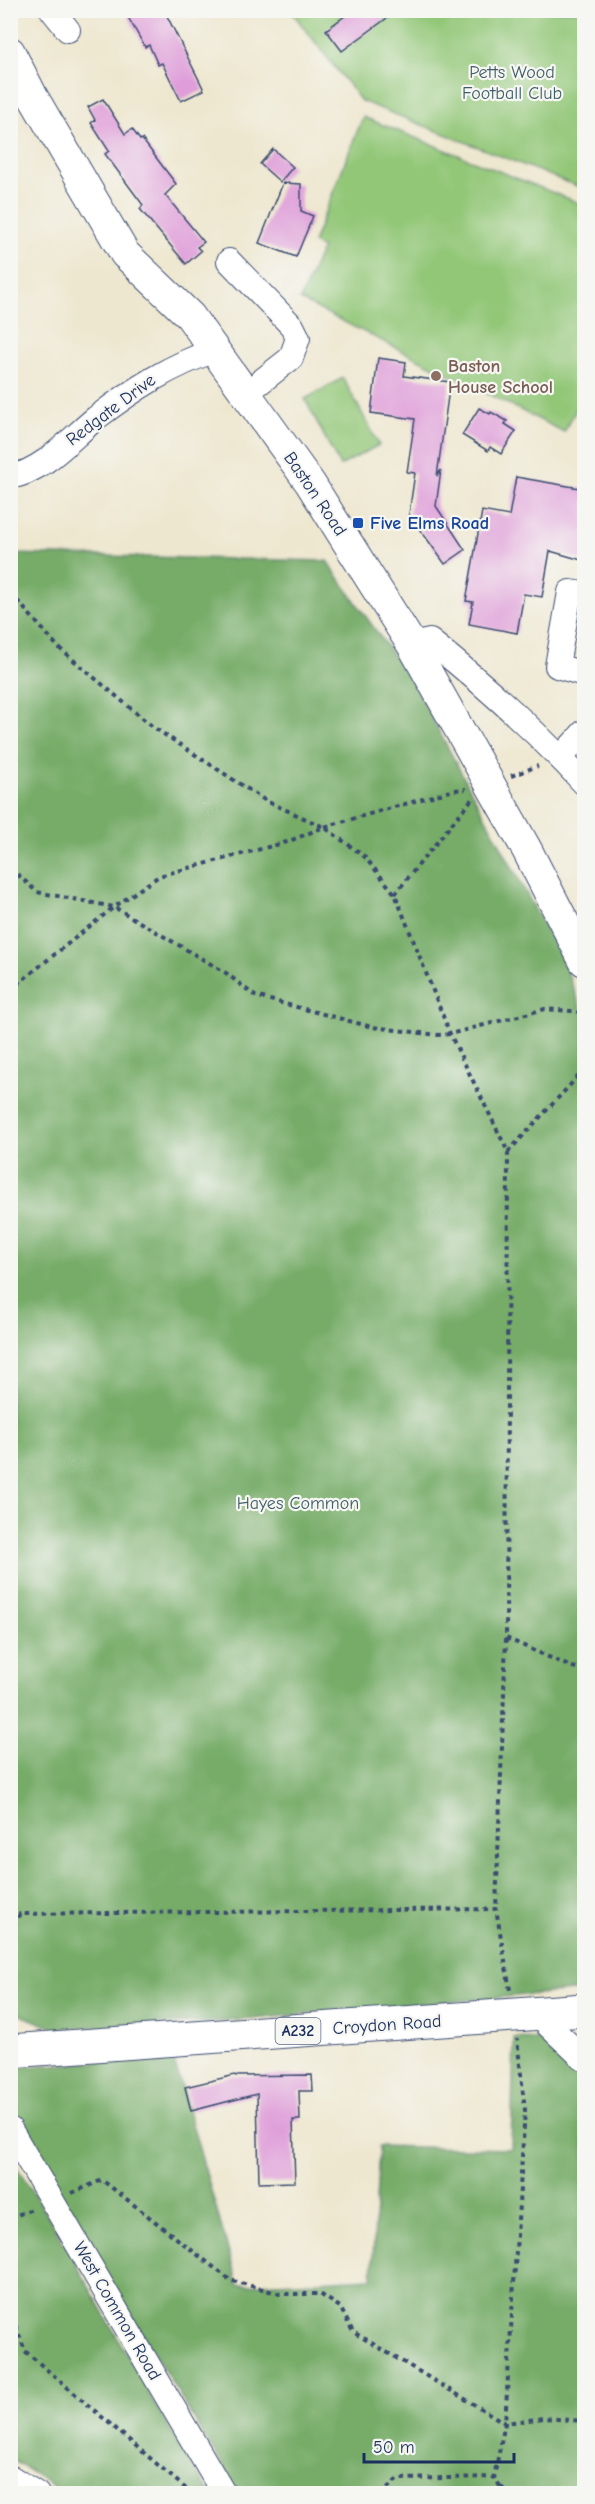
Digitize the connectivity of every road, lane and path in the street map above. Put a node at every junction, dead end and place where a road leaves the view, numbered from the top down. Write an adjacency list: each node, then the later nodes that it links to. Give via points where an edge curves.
1 (52, 10): 2 (street)
2 (68, 30)
3 (10, 52): 5 (main road, Baston Road, via 125,254 190,315)
4 (229, 261): 6 (street, via 292,326 298,338 291,358)
5 (216, 350): 6 (main road, Baston Road); 7 (street, Redgate Drive, via 148,380 53,454 22,475)
6 (245, 394): 10 (main road, Baston Road, via 310,483)
7 (10, 477)
8 (585, 594): 11 (street, via 570,592 557,666)
9 (10, 596): 17 (path, via 59,648 153,727 266,801)
10 (412, 645): 13 (street, via 430,641); 21 (main road, Baston Road)
11 (585, 674)
12 (585, 732): 13 (street)
13 (561, 758): 14 (street)
14 (585, 783)
15 (454, 790): 17 (path)
16 (474, 796): 19 (path)
17 (324, 827): 19 (path, via 364,856); 20 (path, via 287,842 159,876)
18 (10, 879): 20 (path, via 17,874 37,892)
19 (396, 894): 24 (path)
20 (114, 907): 22 (path); 24 (path, via 226,973 255,996 372,1027)
21 (585, 961)
22 (10, 990)
23 (585, 1012): 24 (path, via 545,1009)
24 (450, 1034): 26 (path)
25 (585, 1070): 26 (path)
26 (508, 1152): 27 (path)
27 (506, 1638): 28 (path, via 571,1667); 29 (path)
28 (585, 1669)
29 (496, 1908): 30 (path, via 20,1914); 32 (path)
30 (10, 1934)
31 (585, 2010): 32 (highway, Croydon Road / A232)
32 (530, 2015): 33 (highway, Croydon Road / A232); 34 (street, via 548,2025); 40 (path)
33 (10, 2051)
34 (585, 2059)
35 (10, 2129): 36 (street, West Common Road)
36 (52, 2201): 37 (path); 40 (path, via 102,2180 230,2280 280,2294 320,2294 340,2307 353,2332); 46 (street, West Common Road)
37 (10, 2218)
38 (10, 2308): 45 (path, via 25,2351)
39 (585, 2421): 40 (path, via 544,2418)
40 (505, 2423): 42 (path)
41 (10, 2477): 44 (street)
42 (494, 2477): 43 (path); 47 (path, via 398,2479)
43 (500, 2486): 48 (path); 49 (path)
44 (37, 2493)
45 (192, 2493)
46 (224, 2493)
47 (380, 2493)
48 (505, 2493)
49 (514, 2493)

